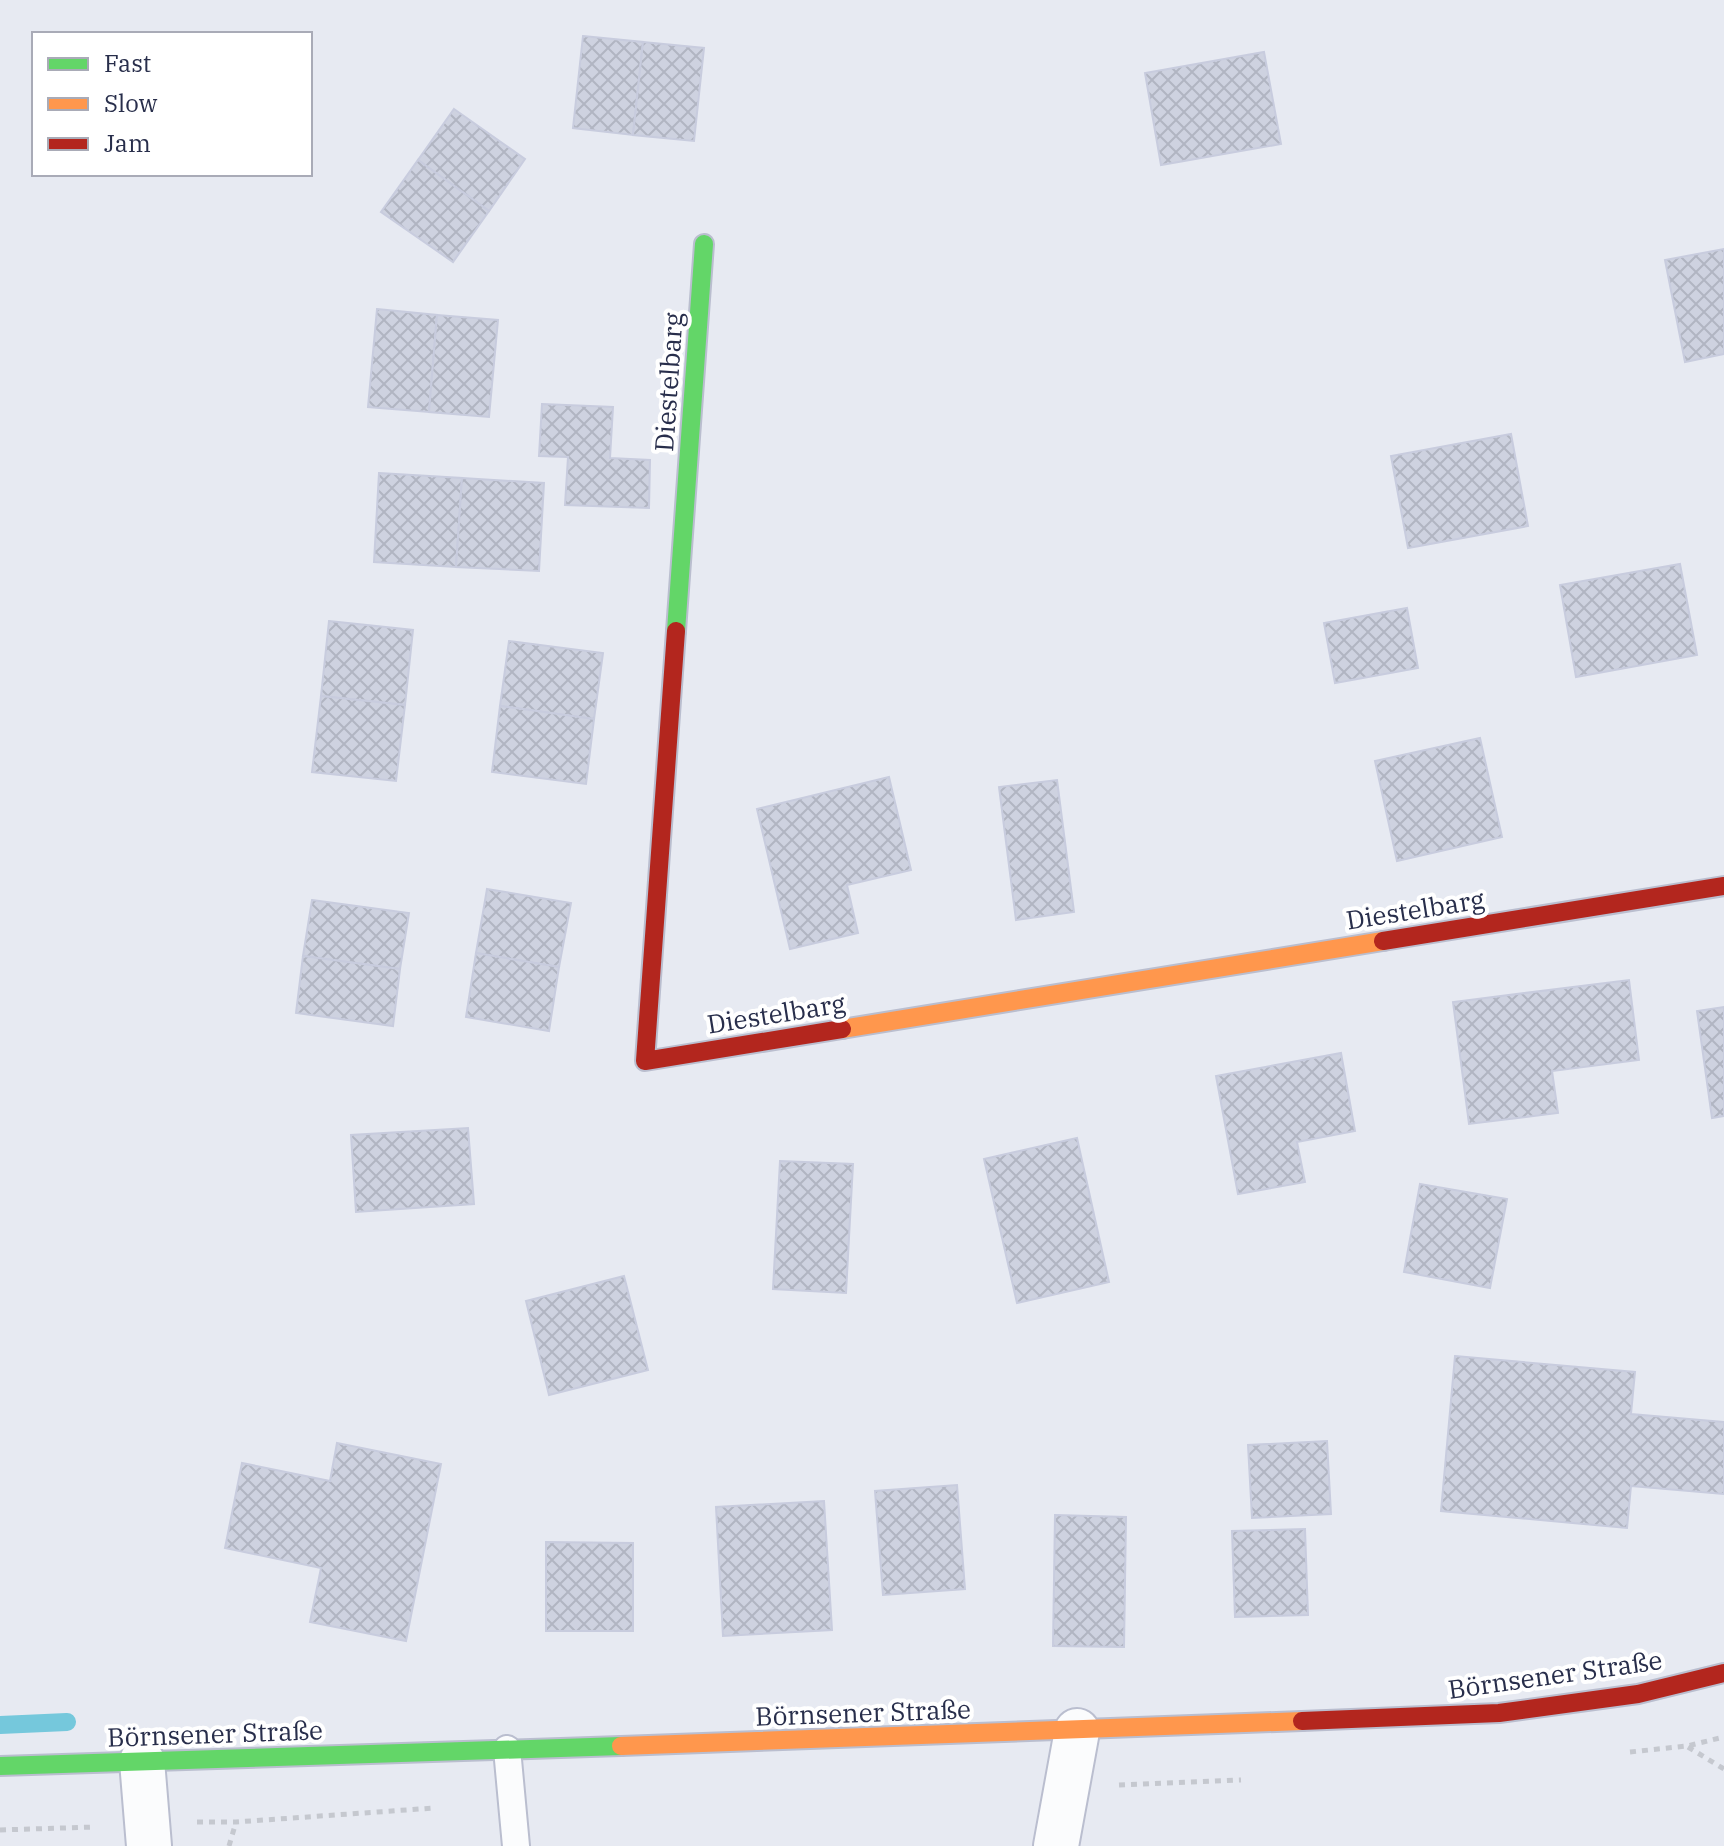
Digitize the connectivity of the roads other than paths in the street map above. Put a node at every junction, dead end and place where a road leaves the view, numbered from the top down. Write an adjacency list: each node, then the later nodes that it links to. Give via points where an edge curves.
1 (704, 244): 2 (street, Diestelbarg, via 645,1061)
2 (1724, 886)
3 (1724, 1673): 4 (street, Börnsener Straße, via 1638,1694 1499,1713)
4 (1077, 1731): 5 (street, Börnsener Straße); 10 (street)
5 (507, 1749): 6 (street, Börnsener Straße); 9 (lane)
6 (142, 1761): 7 (street, Börnsener Straße); 8 (street)
7 (0, 1766)
8 (149, 1846)
9 (516, 1846)
10 (1056, 1846)

